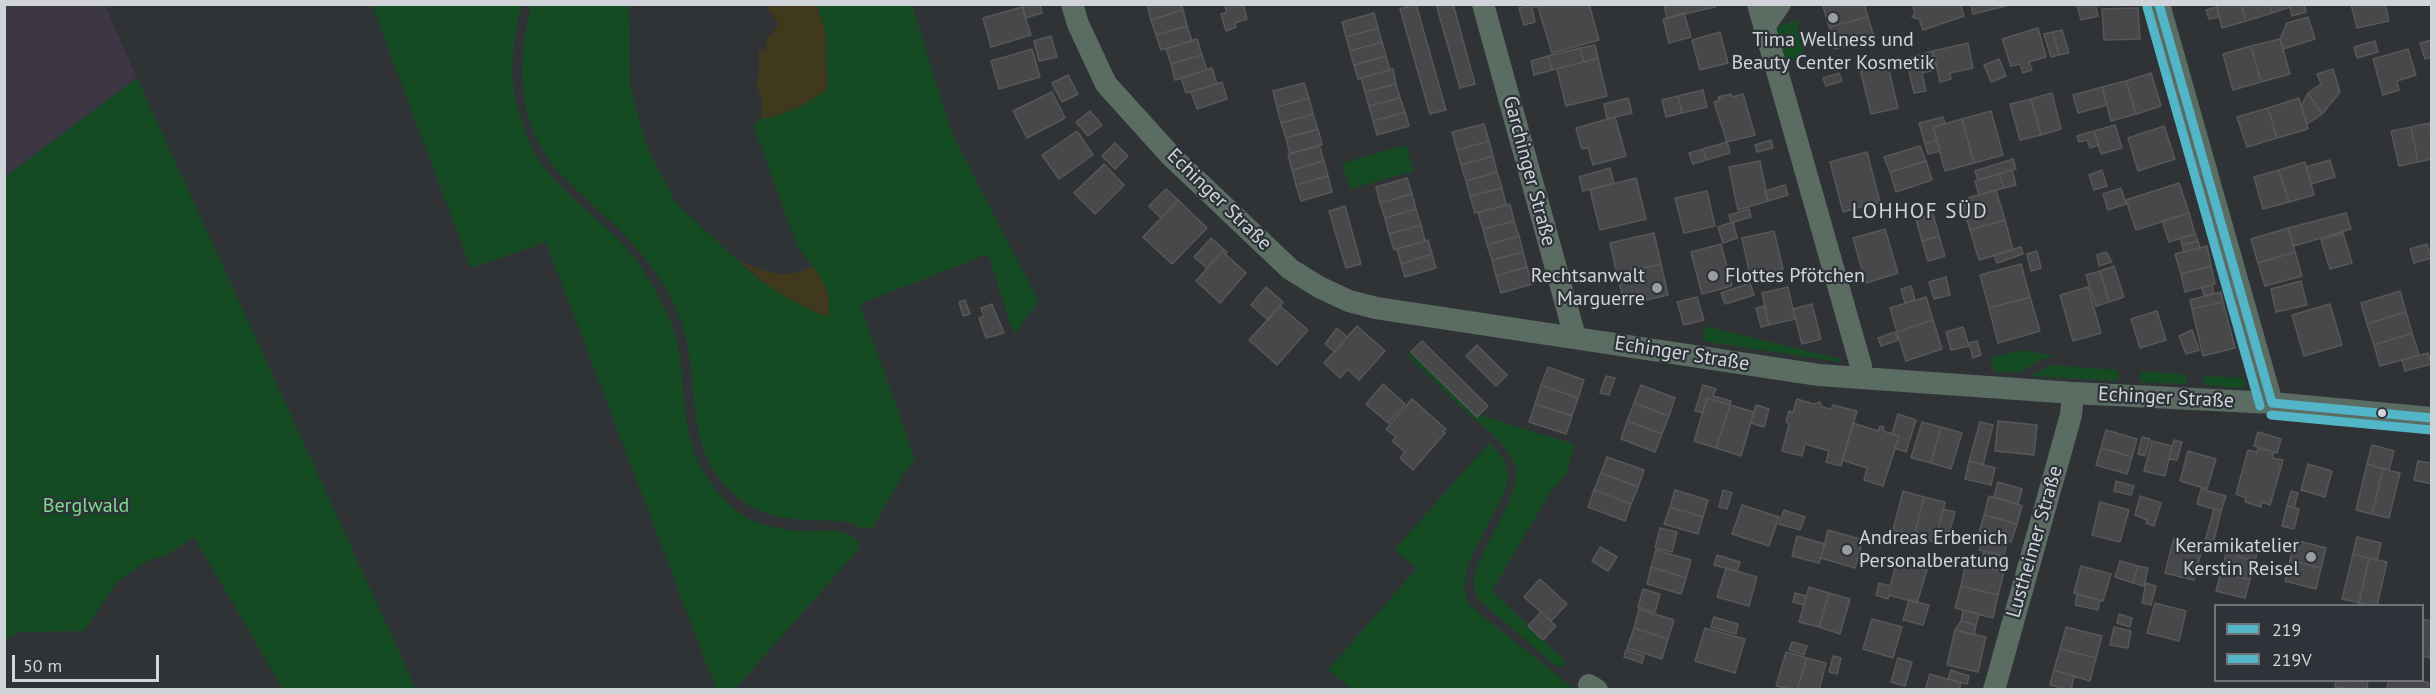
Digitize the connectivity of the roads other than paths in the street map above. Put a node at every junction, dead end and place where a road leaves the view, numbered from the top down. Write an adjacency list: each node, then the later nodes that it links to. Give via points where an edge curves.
1 (1072, 4): 7 (street, Echinger Straße, via 1106,84 1172,157 1290,269 1349,301 1376,308)
2 (1483, 4): 7 (street, Garchinger Straße)
3 (1758, 4): 6 (street)
4 (1780, 4): 6 (street)
5 (2159, 4): 10 (street)
6 (1764, 27): 8 (street, via 1861,366)
7 (1575, 337): 8 (street, Echinger Straße)
8 (1859, 378): 9 (street, Echinger Straße)
9 (2073, 393): 10 (street, Echinger Straße); 12 (street, Lustheimer Straße, via 2071,415)
10 (2272, 403): 11 (street, Echinger Straße)
11 (2432, 418)
12 (1994, 690)

